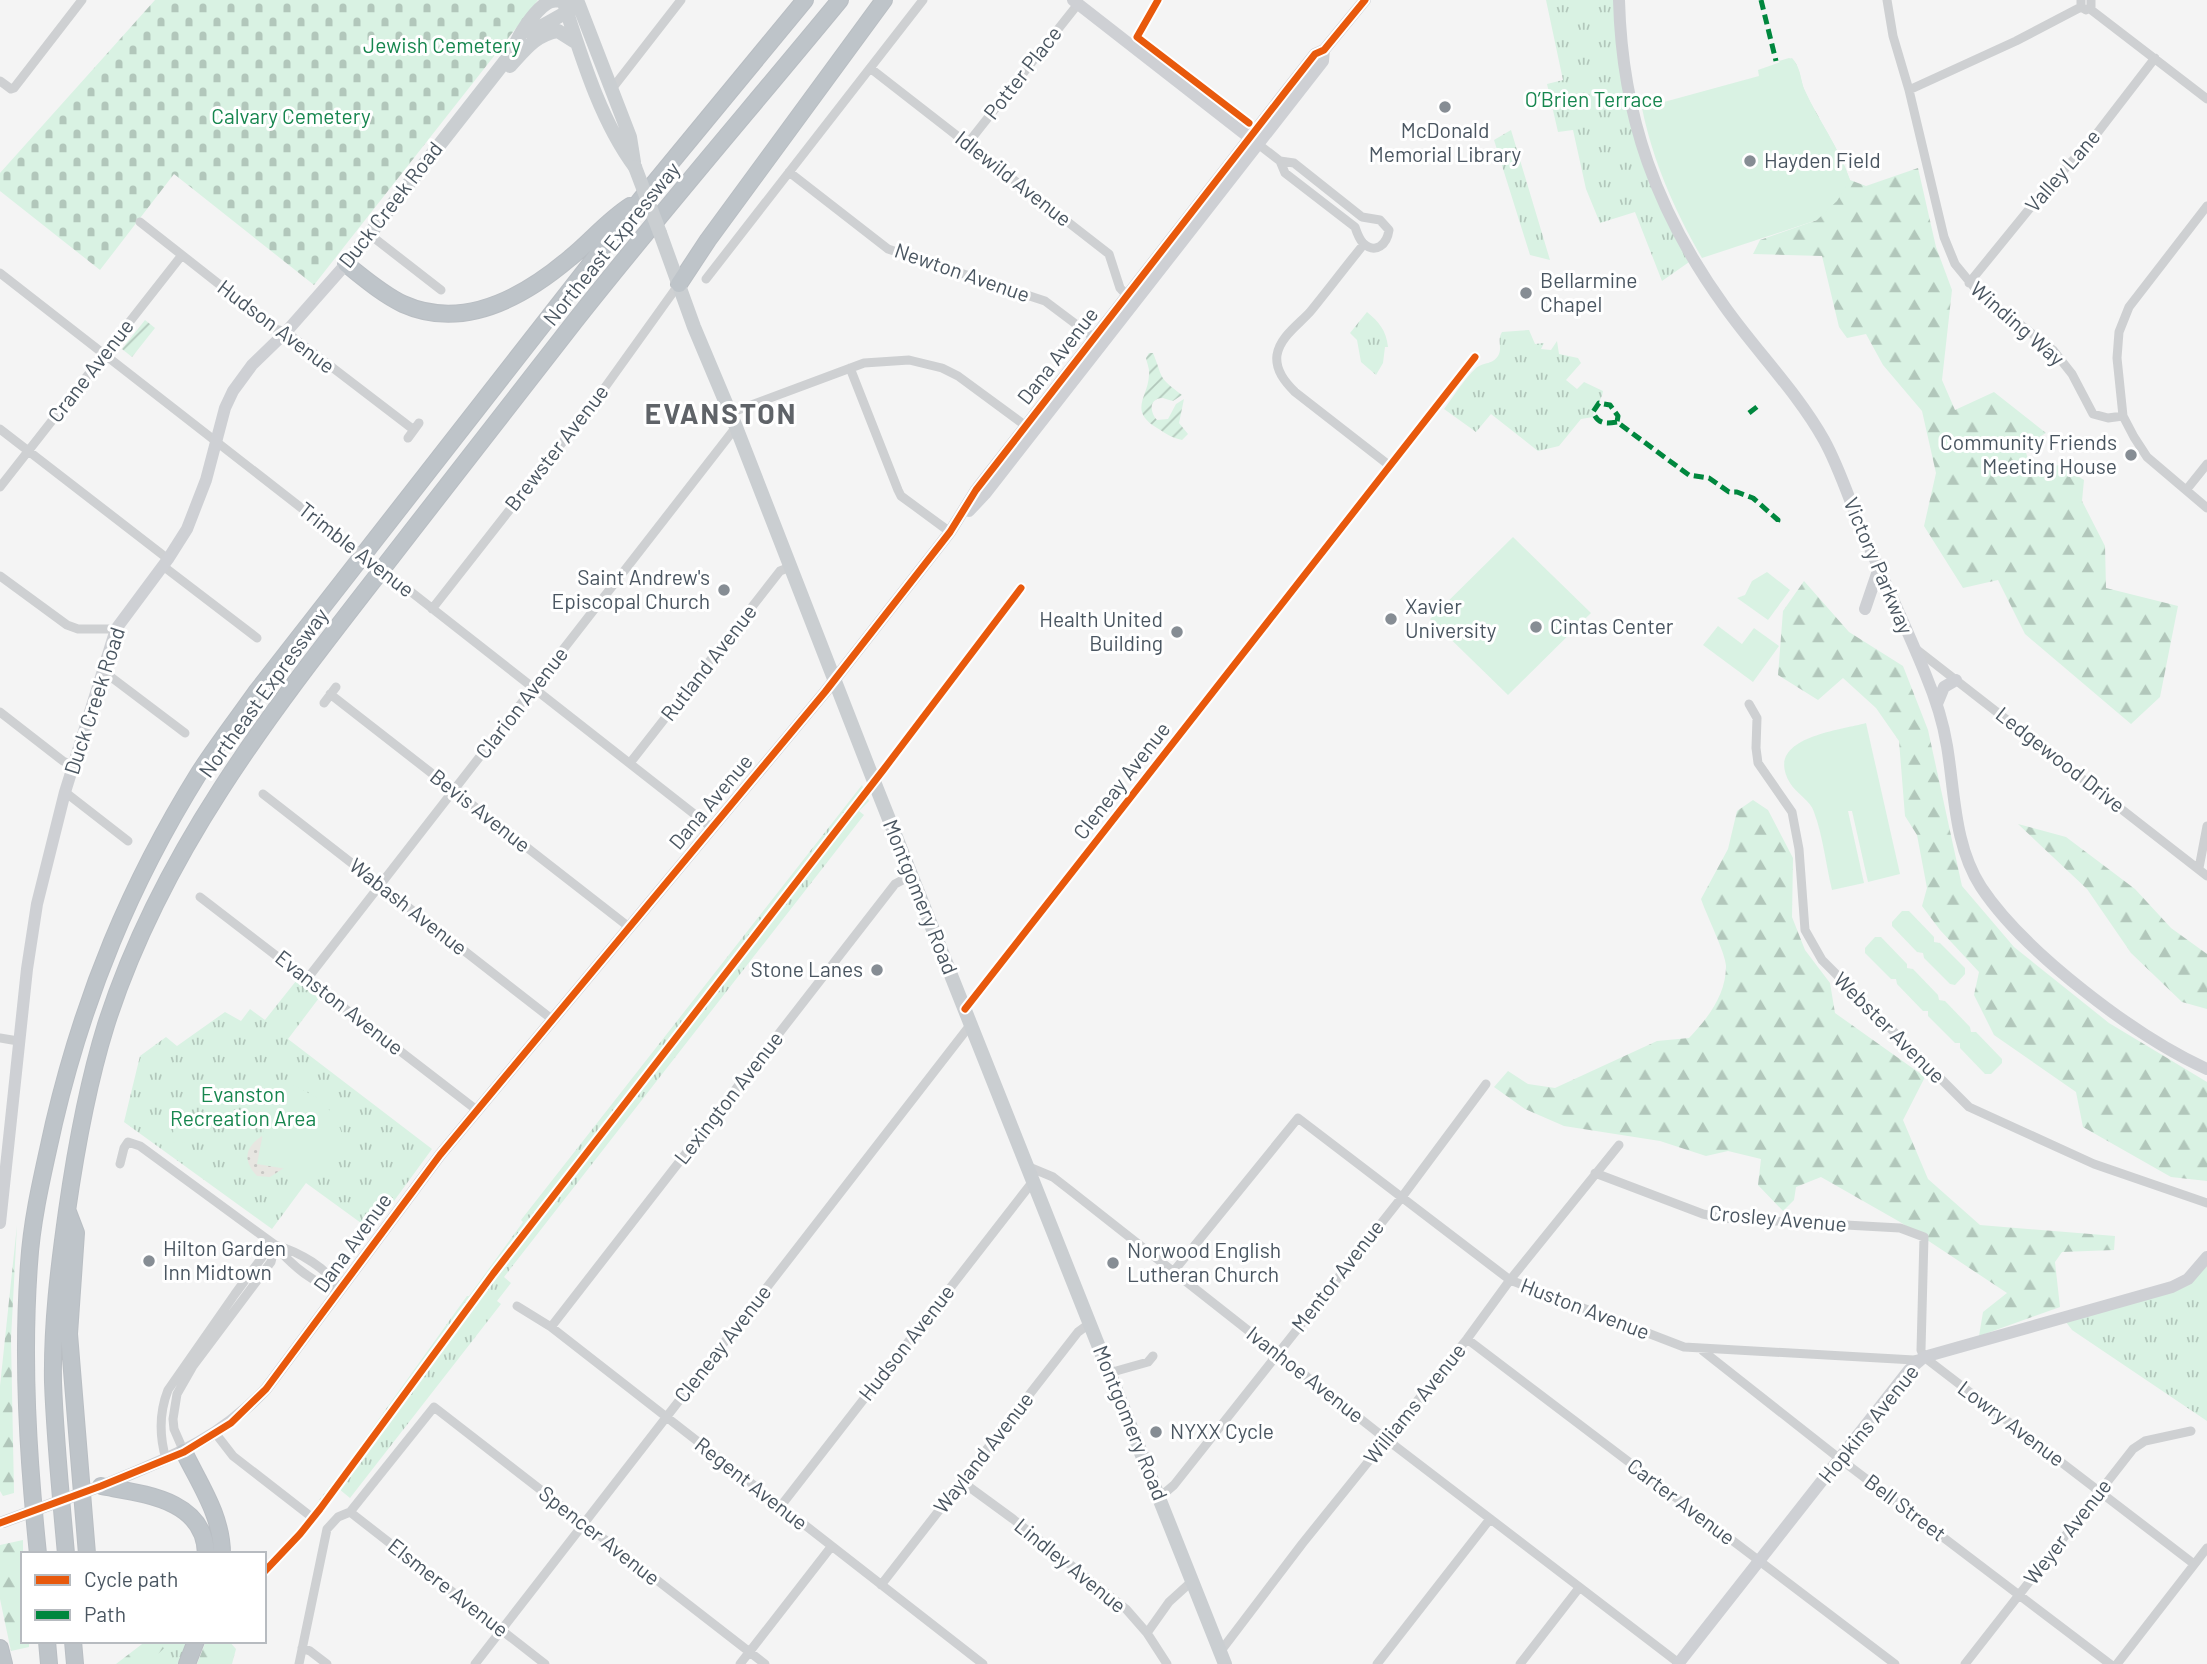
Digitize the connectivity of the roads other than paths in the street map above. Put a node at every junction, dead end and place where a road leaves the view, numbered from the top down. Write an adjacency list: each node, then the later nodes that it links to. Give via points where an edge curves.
1 (82, 0): 16 (street, via 14,88)
2 (681, 0): 18 (street)
3 (805, 0): 26 (highway, Northeast Expressway)
4 (840, 0): 103 (highway, Northeast Expressway, via 569,329 300,675 208,807 130,959 105,1027 82,1115)
5 (884, 0): 36 (highway)
6 (923, 0): 15 (street)
7 (1365, 0): 21 (street, Dana Avenue, via 1324,50 1315,54)
8 (1619, 0): 58 (street, Victory Parkway, via 1631,102 1668,216 1692,260 1825,441)
9 (1886, 0): 19 (street, Winding Way)
10 (1076, 2): 21 (street); 22 (street, Potter Place)
11 (569, 3): 13 (main road, Montgomery Road); 17 (main road, Duck Creek Road, via 513,51); 18 (main road, Montgomery Road)
12 (2088, 3): 14 (street); 19 (street)
13 (577, 43): 17 (main road, via 558,31 544,34); 24 (main road, Montgomery Road, via 618,144)
14 (2155, 58): 20 (street); 35 (street, Valley Lane, via 2088,145)
15 (870, 68): 22 (street, Idlewild Avenue); 25 (street)
16 (0, 81)
17 (489, 81): 29 (main road, Duck Creek Road)
18 (611, 90): 24 (main road, Montgomery Road, via 630,137)
19 (1909, 90): 35 (street, Winding Way, via 1944,237)
20 (2207, 99)
21 (1254, 141): 23 (street); 38 (street, Dana Avenue)
22 (968, 143): 38 (street, Idlewild Avenue, via 1109,254 1120,289)
23 (1280, 161): 30 (street, via 1285,173 1355,227); 30 (street, via 1294,163 1362,217 1386,225 1388,238 1381,246 1374,249)
24 (635, 167): 36 (main road, Montgomery Road, bridge)
25 (789, 173): 34 (street); 40 (street, Newton Avenue, via 888,249 1045,301)
26 (641, 199): 32 (highway, via 610,219 532,288 480,309 449,313 417,309 392,298); 138 (highway, Northeast Expressway, via 257,691 200,772 115,930 86,1007 61,1095 29,1260 26,1425)
27 (2207, 206): 44 (street, via 2134,298 2123,321 2118,343)
28 (140, 222): 31 (street, Hudson Avenue)
29 (369, 234): 32 (main road, Duck Creek Road); 37 (street)
30 (1364, 244): 89 (street, Cleneay Avenue, via 1287,335 1279,348 1277,366 1295,392 1390,466)
31 (182, 255): 39 (street, Hudson Avenue, via 276,329); 41 (street, Crane Avenue)
32 (346, 264): 39 (street, Duck Creek Road)
33 (0, 273): 41 (street, Trimble Avenue)
34 (706, 279)
35 (1969, 282): 44 (street, Winding Way, via 2053,351 2072,374 2093,414)
36 (679, 284): 43 (main road, Montgomery Road); 60 (street, Brewster Avenue, via 598,397)
37 (441, 290)
38 (1131, 300): 40 (street, Dana Avenue)
39 (286, 332): 48 (street, Hudson Avenue); 49 (street, Duck Creek Road, via 233,391)
40 (1099, 341): 47 (street, Dana Avenue)
41 (104, 354): 49 (street, Trimble Avenue); 50 (street, Crane Avenue)
42 (850, 368): 43 (street); 47 (street, via 894,359 942,368); 55 (street, via 901,496)
43 (730, 413): 45 (main road, Montgomery Road)
44 (2123, 416): 53 (street, via 2147,457)
45 (736, 427): 57 (main road, Montgomery Road); 68 (street, Clarion Avenue)
46 (0, 429): 50 (street)
47 (1030, 429): 55 (street, Dana Avenue, via 985,494)
48 (414, 430)
49 (217, 444): 56 (street, Duck Creek Road, via 197,505); 60 (street, Trimble Avenue, bridge)
50 (28, 451): 52 (street, Crane Avenue); 56 (street)
51 (2207, 464): 53 (street)
52 (0, 487)
53 (2187, 489): 54 (street)
54 (2207, 508)
55 (950, 532): 66 (street, Dana Avenue)
56 (166, 563): 62 (street, Duck Creek Road); 63 (street)
57 (790, 567): 66 (main road, Montgomery Road); 74 (street, Rutland Avenue, via 780,571)
58 (1879, 568): 61 (street); 64 (street, Victory Parkway)
59 (0, 576): 62 (street, via 67,625)
60 (432, 609): 68 (street, Trimble Avenue)
61 (1865, 609)
62 (116, 629): 65 (street, Duck Creek Road)
63 (257, 638)
64 (1912, 646): 67 (street, Ledgewood Drive); 71 (street, Victory Parkway)
65 (103, 671): 73 (street); 75 (street, Duck Creek Road)
66 (834, 680): 80 (street, Dana Avenue); 83 (main road, Montgomery Road)
67 (1956, 680): 71 (street, via 1944,687); 82 (street, Ledgewood Drive)
68 (534, 688): 74 (street, Trimble Avenue); 76 (street, Clarion Avenue)
69 (330, 695): 76 (street, Bevis Avenue)
70 (1749, 704): 102 (street, Webster Avenue, via 1757,718 1758,762 1792,811 1805,930 1822,960 1969,1107 2094,1164)
71 (1937, 704): 94 (street, Victory Parkway, via 1959,836 1971,869 1991,901 2043,957 2103,1004 2165,1047)
72 (0, 712): 75 (street)
73 (185, 733)
74 (630, 763): 80 (street, Trimble Avenue)
75 (74, 766): 77 (street, Duck Creek Road)
76 (455, 791): 85 (street, Clarion Avenue); 87 (street, Bevis Avenue)
77 (65, 792): 81 (street); 93 (street, Duck Creek Road, via 37,904)
78 (262, 794): 85 (street, Wabash Avenue)
79 (2207, 826): 82 (street)
80 (712, 828): 87 (street, Dana Avenue)
81 (128, 841)
82 (2199, 868): 84 (street, Ledgewood Drive)
83 (912, 874): 89 (main road, Montgomery Road); 112 (street, Lexington Avenue, via 895,884)
84 (2207, 876)
85 (380, 885): 88 (street, Clarion Avenue); 90 (street, Wabash Avenue)
86 (200, 897): 88 (street, Evanston Avenue)
87 (629, 927): 90 (street, Dana Avenue)
88 (307, 979): 96 (street, Evanston Avenue)
89 (965, 1009): 91 (main road, Montgomery Road)
90 (552, 1020): 96 (street, Dana Avenue)
91 (971, 1024): 99 (main road, Montgomery Road); 119 (street, Cleneay Avenue)
92 (0, 1038): 93 (street)
93 (19, 1041): 104 (street, Duck Creek Road)
94 (2207, 1069)
95 (1486, 1084): 101 (street, Mentor Avenue)
96 (478, 1111): 109 (street, Dana Avenue)
97 (1619, 1145): 100 (street, Williams Avenue)
98 (120, 1164): 105 (street, via 128,1142 140,1146)
99 (1031, 1173): 107 (street, Ivanhoe Avenue, via 1052,1177); 111 (main road, Montgomery Road); 130 (street, Hudson Avenue)
100 (1595, 1174): 108 (street, Williams Avenue); 117 (street, Crosley Avenue, via 1722,1219 1900,1228 1924,1237)
101 (1402, 1196): 107 (street, Huston Avenue, via 1297,1118); 108 (street, Huston Avenue); 115 (street, Mentor Avenue)
102 (2207, 1203)
103 (67, 1209): 139 (highway, Northeast Expressway, via 57,1282 53,1381); 140 (highway, via 76,1233 69,1334)
104 (0, 1223)
105 (275, 1245): 109 (street, via 322,1270); 123 (street, via 271,1262 177,1394 174,1429); 124 (street, via 235,1293 169,1390 160,1419)
106 (2207, 1257): 117 (street, Hopkins Avenue, via 2188,1279 2172,1287)
107 (1173, 1272): 115 (street, Ivanhoe Avenue)
108 (1510, 1280): 113 (street, Williams Avenue); 114 (street, Huston Avenue)
109 (340, 1290): 121 (street, Dana Avenue, via 266,1389)
110 (517, 1306): 112 (street, Regent Avenue)
111 (1089, 1324): 118 (main road, Montgomery Road); 126 (street, Wayland Avenue, via 1077,1332)
112 (551, 1327): 119 (street, Regent Avenue)
113 (1467, 1339): 122 (street, Williams Avenue); 143 (street, Carter Avenue)
114 (1702, 1350): 117 (street, Huston Avenue); 125 (street, Bell Street)
115 (1277, 1353): 122 (street, Ivanhoe Avenue); 129 (street, Mentor Avenue)
116 (1153, 1356): 118 (street, via 1148,1362)
117 (1924, 1357): 125 (street, Hopkins Avenue); 128 (street, Lowry Avenue)
118 (1109, 1373): 129 (main road, Montgomery Road)
119 (665, 1418): 130 (street, Regent Avenue); 135 (street, Cleneay Avenue)
120 (2191, 1431): 128 (street, Weyer Avenue, via 2137,1445)
121 (216, 1434): 123 (street, Dana Avenue); 132 (street, via 233,1456)
122 (1386, 1439): 133 (street, Ivanhoe Avenue); 157 (street, Williams Avenue)
123 (184, 1452): 124 (street, Dana Avenue); 142 (highway, via 214,1511)
124 (166, 1459): 127 (street, Dana Avenue)
125 (1840, 1459): 143 (street, Hopkins Avenue); 148 (street, Bell Street)
126 (961, 1481): 146 (street, Wayland Avenue); 150 (street, Lindley Avenue, via 1126,1609)
127 (101, 1486): 134 (street, Dana Avenue, bridge); 141 (highway, via 178,1506 195,1521)
128 (2099, 1491): 144 (street, Lowry Avenue); 148 (street, Weyer Avenue)
129 (1160, 1497): 145 (main road, Montgomery Road)
130 (780, 1507): 136 (street, Regent Avenue)
131 (350, 1512): 135 (street, Spencer Avenue, via 434,1407); 149 (street, Elsmere Avenue); 155 (street, via 327,1529)
132 (309, 1515)
133 (1490, 1519): 147 (street, Ivanhoe Avenue); 170 (street)
134 (2, 1522)
135 (583, 1524): 149 (street, Cleneay Avenue); 156 (street, Spencer Avenue)
136 (831, 1546): 146 (street, Regent Avenue); 156 (street)
137 (2207, 1548): 144 (street)
138 (38, 1552)
139 (66, 1552)
140 (87, 1552)
141 (206, 1552)
142 (222, 1552)
143 (1760, 1562): 172 (street, Hopkins Avenue); 173 (street, Carter Avenue)
144 (2194, 1564): 176 (street)
145 (1191, 1582): 150 (street, via 1169,1602); 157 (main road, Montgomery Road)
146 (881, 1585): 168 (street, Regent Avenue)
147 (1579, 1588): 171 (street); 172 (street, Ivanhoe Avenue)
148 (2020, 1594): 174 (street, Weyer Avenue); 175 (street, Bell Street)
149 (502, 1629): 164 (street, Cleneay Avenue); 165 (street, Elsmere Avenue)
150 (1147, 1633): 169 (street, Lindley Avenue)
151 (47, 1643): 159 (highway)
152 (73, 1643): 160 (highway)
153 (195, 1643): 161 (highway)
154 (0, 1648): 158 (highway)
155 (302, 1648): 162 (street); 163 (street)
156 (749, 1652): 166 (street); 167 (street, Spencer Avenue)
157 (1219, 1660)
158 (4, 1664)
159 (49, 1664)
160 (75, 1664)
161 (187, 1664)
162 (299, 1664)
163 (327, 1664)
164 (475, 1664)
165 (545, 1664)
166 (740, 1664)
167 (765, 1664)
168 (983, 1664)
169 (1167, 1664)
170 (1377, 1664)
171 (1520, 1664)
172 (1679, 1664)
173 (1895, 1664)
174 (1965, 1664)
175 (2110, 1664)
176 (2116, 1664)

